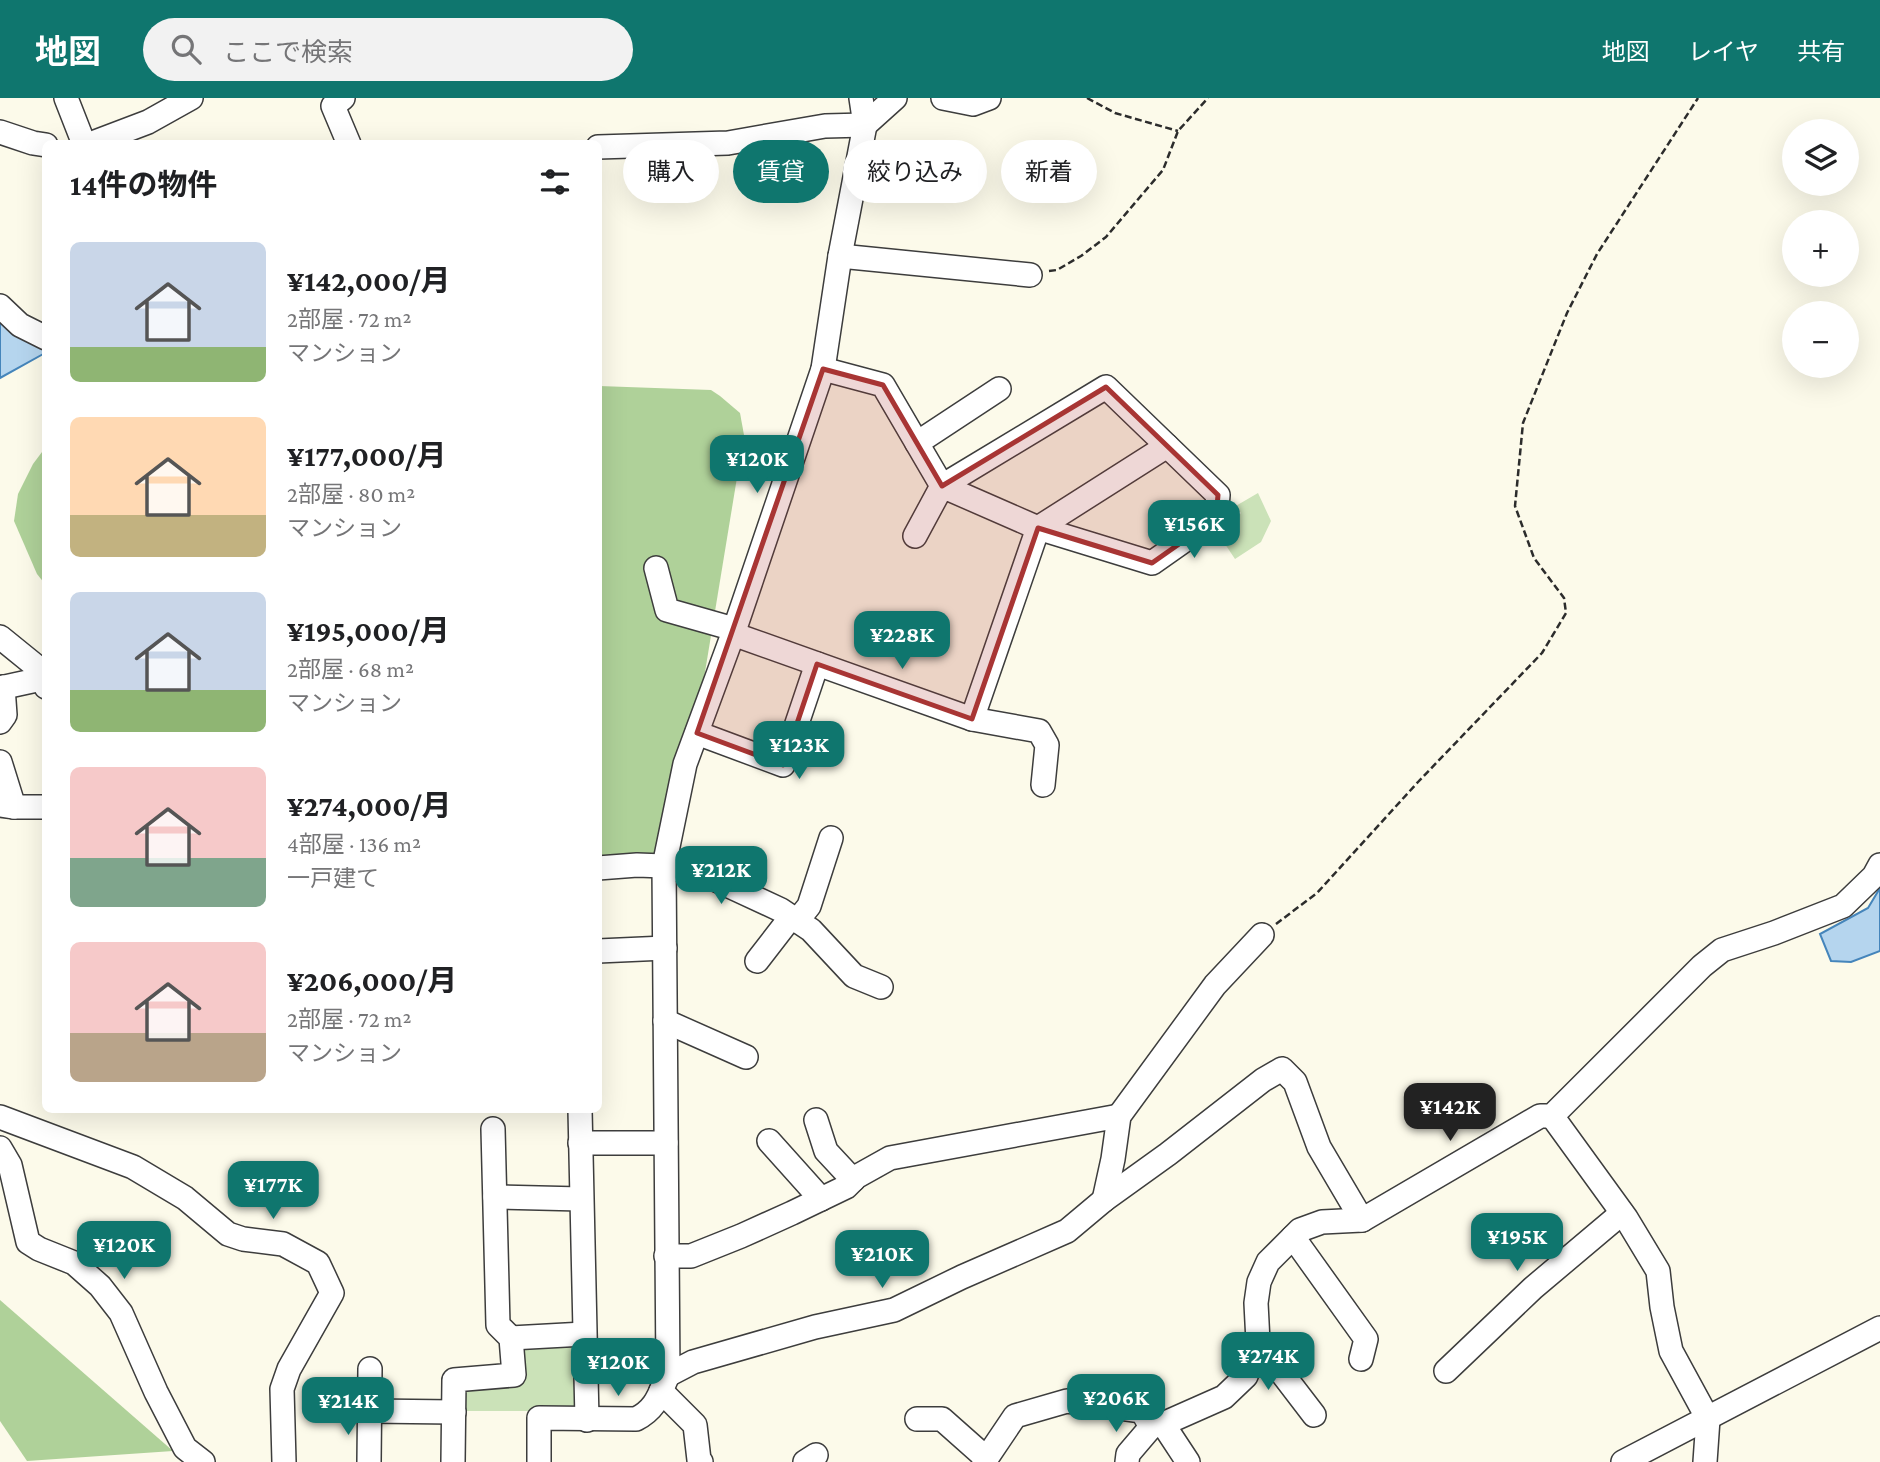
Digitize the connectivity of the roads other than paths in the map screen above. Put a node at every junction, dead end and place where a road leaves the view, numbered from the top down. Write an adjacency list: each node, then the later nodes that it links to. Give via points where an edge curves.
1 (66, 98): 10 (street)
2 (191, 98): 11 (street, via 148,122)
3 (342, 98): 12 (street, via 333,106)
4 (860, 98): 8 (street)
5 (895, 98): 8 (street)
6 (943, 98): 7 (street, via 973,104)
7 (989, 98)
8 (865, 125): 14 (street, via 825,126 728,144); 15 (street)
9 (0, 132): 13 (street)
10 (82, 140)
11 (101, 140)
12 (347, 140)
13 (42, 144)
14 (602, 147)
15 (840, 256): 16 (street); 19 (street)
16 (1030, 275)
17 (0, 306): 18 (street, via 20,325)
18 (42, 336)
19 (823, 369): 21 (street, via 883,385); 27 (street)
20 (999, 389): 21 (street)
21 (917, 443): 23 (street)
22 (1167, 446): 23 (street, via 1106,387); 24 (street); 24 (street, via 1218,495 1216,519 1152,563)
23 (942, 486): 24 (street); 25 (street)
24 (1038, 528): 33 (street)
25 (915, 536)
26 (656, 568): 27 (street, via 667,610)
27 (733, 632): 29 (street); 35 (street)
28 (0, 637): 30 (street, via 37,667)
29 (817, 664): 33 (street); 35 (street, via 783,765)
30 (42, 677)
31 (42, 681): 32 (street)
32 (1, 688): 34 (street, via 5,715)
33 (972, 719): 37 (street, via 1039,731 1047,745)
34 (0, 722)
35 (697, 733): 42 (street, via 685,764)
36 (0, 762): 38 (street)
37 (1043, 785)
38 (7, 806): 39 (street)
39 (42, 807)
40 (831, 838): 44 (street, via 809,906)
41 (1880, 865): 54 (street, via 1843,906 1722,950)
42 (664, 866): 43 (street); 44 (street, via 712,878); 46 (street)
43 (602, 868)
44 (794, 919): 48 (street); 49 (street, via 811,930 854,976)
45 (1262, 934): 53 (street, via 1215,985)
46 (665, 948): 47 (street); 50 (street)
47 (602, 951)
48 (757, 961)
49 (881, 988)
50 (665, 1021): 51 (street); 60 (street)
51 (746, 1057)
52 (580, 1113): 59 (street)
53 (1119, 1116): 62 (street, via 890,1158); 66 (street)
54 (1552, 1116): 67 (street); 68 (street, via 1540,1116)
55 (0, 1117): 88 (street, via 133,1167 185,1198 228,1234 283,1244 318,1263 332,1293 282,1389)
56 (816, 1120): 62 (street, via 826,1151)
57 (494, 1129): 63 (street)
58 (769, 1141): 65 (street)
59 (580, 1143): 60 (street); 64 (street)
60 (666, 1143): 70 (street)
61 (0, 1148): 87 (street, via 10,1165 28,1242 74,1263 100,1286 121,1313 185,1448)
62 (853, 1180): 65 (street)
63 (495, 1197): 64 (street); 73 (street, via 498,1325)
64 (581, 1199): 72 (street)
65 (821, 1199): 70 (street, via 691,1256)
66 (1104, 1200): 68 (street, via 1282,1069 1295,1082 1320,1147); 78 (street, via 1067,1231 894,1310 694,1362)
67 (1622, 1213): 77 (street, via 1533,1288); 83 (street, via 1658,1271 1671,1351)
68 (1362, 1220): 69 (street, via 1322,1222)
69 (1293, 1237): 74 (street, via 1268,1262 1259,1282); 75 (street, via 1366,1339)
70 (666, 1256): 78 (street)
71 (1880, 1328): 83 (street)
72 (584, 1334): 73 (street); 84 (street)
73 (511, 1338): 80 (street, via 514,1375 454,1380)
74 (1258, 1342): 81 (street); 85 (street, via 1246,1376 1224,1396)
75 (1361, 1360)
76 (370, 1369): 79 (street)
77 (1446, 1371)
78 (664, 1383): 84 (street, via 655,1405 636,1419); 92 (street, via 695,1425)
79 (370, 1411): 80 (street); 89 (street)
80 (454, 1412): 90 (street)
81 (1314, 1415)
82 (917, 1419): 86 (street, via 942,1419)
83 (1708, 1419): 95 (street); 96 (street)
84 (587, 1420): 91 (street, via 539,1418)
85 (1157, 1425): 86 (street, via 1142,1411 1067,1401 1015,1416); 93 (street, via 1128,1454); 94 (street)
86 (985, 1460)
87 (203, 1462)
88 (284, 1462)
89 (369, 1462)
90 (453, 1462)
91 (539, 1462)
92 (701, 1462)
93 (1127, 1462)
94 (1188, 1462)
95 (1623, 1462)
96 (1705, 1462)

